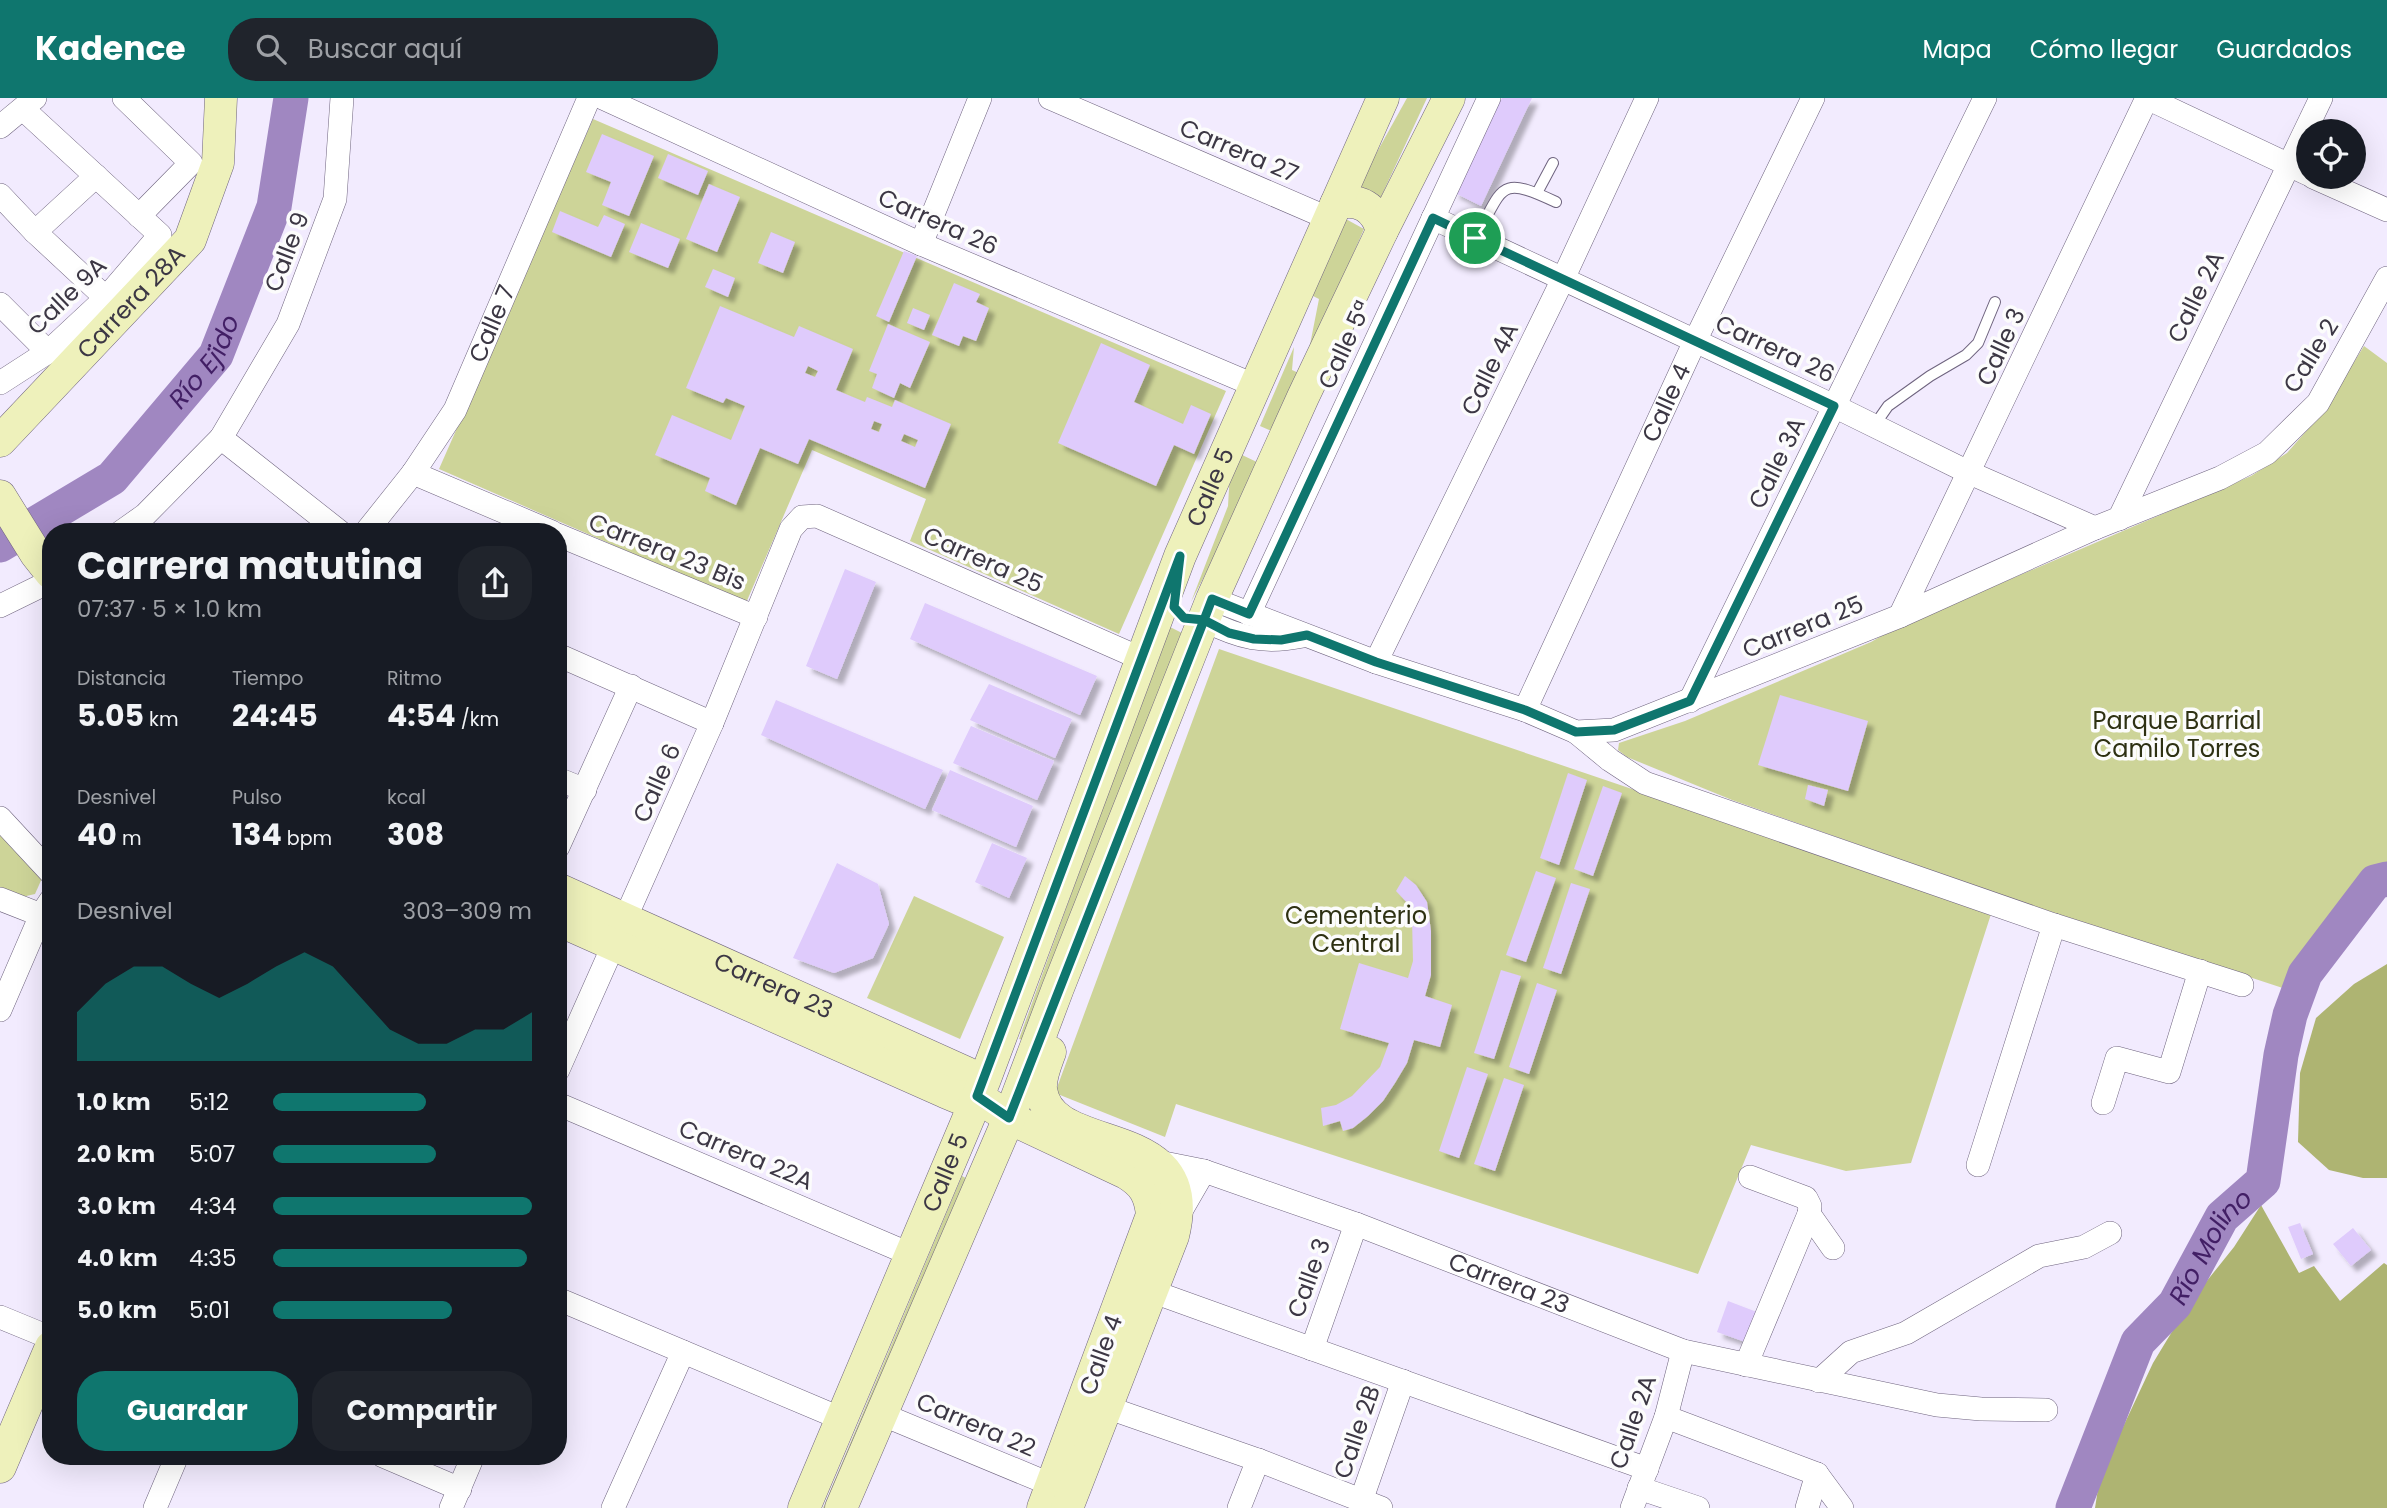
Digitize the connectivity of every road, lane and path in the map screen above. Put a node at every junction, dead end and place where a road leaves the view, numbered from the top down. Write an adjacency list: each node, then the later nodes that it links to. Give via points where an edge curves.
1 (124, 98): 29 (street, via 191,163)
2 (221, 98): 49 (main road, Carrera 28A, via 218,163 190,240)
3 (342, 98): 48 (street, Calle 9, via 335,199 288,324)
4 (589, 98): 51 (street, Calle 7, via 455,410)
5 (603, 98): 34 (street, Carrera 26)
6 (980, 98): 34 (street)
7 (1050, 98): 28 (street, Carrera 27)
8 (1383, 98): 28 (main road, Calle 5)
9 (1449, 98): 31 (main road, Calle 5)
10 (1489, 98): 30 (street, Calle 5ª)
11 (1647, 98): 36 (street, Calle 4A)
12 (1813, 98): 40 (street, Calle 4)
13 (1985, 98): 44 (street, Calle 3A)
14 (2147, 98): 20 (street); 52 (street, Calle 3)
15 (2321, 98): 17 (street, Calle 2A)
16 (29, 104): 18 (street); 22 (street)
17 (2314, 119)
18 (0, 127)
19 (1553, 163): 24 (lane)
20 (2296, 169)
21 (2296, 174): 55 (street, Calle 2A)
22 (96, 176): 29 (street); 32 (street)
23 (2340, 189): 27 (street)
24 (1537, 193): 26 (lane); 33 (lane, via 1518,186 1501,192)
25 (0, 195): 32 (street)
26 (1556, 202)
27 (2387, 210)
28 (1333, 212): 31 (main road, via 1346,201 1366,206 1380,221); 43 (main road, Calle 5)
29 (139, 216): 37 (street, Calle 9A, via 160,235)
30 (1433, 218): 33 (street, Carrera 26); 67 (street, Calle 5ª)
31 (1382, 231): 47 (main road, Calle 5)
32 (35, 232): 37 (street)
33 (1475, 238): 36 (street, Carrera 26)
34 (921, 244): 43 (street, Carrera 26)
35 (2387, 278): 50 (street, Calle 2, via 2318,403)
36 (1563, 279): 40 (street, Carrera 26); 73 (street, Calle 4A)
37 (106, 298): 41 (street, Calle 9A)
38 (1996, 302): 46 (lane, via 1978,343 1888,406)
39 (0, 304): 41 (street)
40 (1695, 341): 44 (street, Carrera 26); 76 (street, Calle 4)
41 (48, 352): 42 (street, Calle 9A)
42 (0, 383)
43 (1256, 386): 45 (main road, Calle 5)
44 (1834, 406): 46 (street, Carrera 26); 75 (street, Calle 3A)
45 (1243, 415): 47 (main road, via 1248,428 1259,436); 62 (main road, Calle 5)
46 (1874, 426): 52 (street, Carrera 26)
47 (1287, 433): 66 (main road, Calle 5)
48 (221, 438): 56 (street, Calle 9); 57 (street)
49 (0, 441)
50 (2267, 453): 55 (street, Carrera 25, via 2220,478)
51 (413, 472): 58 (street, Calle 7); 59 (street, Carrera 23 Bis)
52 (1970, 472): 60 (street, Carrera 26); 68 (street, Calle 3)
53 (0, 495): 63 (main road)
54 (802, 517): 69 (street, Calle 6, via 791,529); 72 (street, Carrera 25, via 817,516)
55 (2119, 519): 60 (street, Carrera 25)
56 (134, 523)
57 (329, 523)
58 (373, 523)
59 (519, 523)
60 (2095, 528): 68 (street, Carrera 25)
61 (567, 539): 69 (street, Carrera 23 Bis)
62 (1180, 556): 66 (main road, via 1174,607 1184,618); 72 (main road, Calle 5)
63 (42, 563)
64 (42, 572): 65 (street)
65 (0, 606)
66 (1208, 609): 67 (street, Carrera 25); 70 (street, Carrera 25, via 1229,633 1281,640); 93 (main road, Calle 5)
67 (1249, 614): 70 (street, Carrera 25)
68 (1900, 616): 75 (street, Carrera 25)
69 (756, 617): 77 (street, Calle 6)
70 (1307, 635): 73 (street, Carrera 25)
71 (567, 659): 74 (street)
72 (1142, 659): 97 (main road, Calle 5)
73 (1376, 662): 76 (street, Carrera 25)
74 (631, 686): 77 (street); 80 (street)
75 (1690, 701): 78 (street, Carrera 25, via 1614,730)
76 (1525, 710): 78 (street, Carrera 25)
77 (712, 723): 90 (street, Calle 6)
78 (1576, 732): 89 (street, via 1645,783)
79 (567, 783): 80 (street)
80 (585, 790): 82 (street)
81 (0, 818): 83 (street)
82 (567, 828)
83 (42, 863)
84 (567, 896): 90 (main road, Carrera 23)
85 (0, 898): 86 (street)
86 (42, 906)
87 (42, 916): 94 (street)
88 (567, 922): 90 (main road, Carrera 23)
89 (2054, 925): 91 (street); 102 (street)
90 (619, 932): 95 (street, Calle 6); 97 (main road, Carrera 23, via 944,1092)
91 (2200, 971): 92 (street); 98 (street, via 2169,1072 2117,1058)
92 (2242, 985)
93 (1058, 988): 96 (main road, Calle 5, via 1056,1032); 100 (main road, Calle 5)
94 (0, 1010)
95 (567, 1050)
96 (1041, 1087): 101 (main road, Carrera 23, via 1046,1106 1062,1121)
97 (977, 1096): 100 (main road, Carrera 23); 110 (main road, Calle 5)
98 (2103, 1103)
99 (567, 1108): 110 (street, Carrera 22A)
100 (1009, 1118): 105 (main road, Carrera 23, via 1126,1173); 124 (main road, Calle 5)
101 (1154, 1161): 103 (street, Carrera 23); 105 (main road, Carrera 23, via 1164,1170 1177,1198)
102 (1978, 1165)
103 (1204, 1171): 105 (street); 107 (street, Carrera 23)
104 (1750, 1177): 106 (street, via 1806,1198)
105 (1164, 1208): 111 (main road, Calle 4, via 1173,1236); 135 (main road, Calle 4, via 1152,1215)
106 (1810, 1214): 109 (street); 118 (street)
107 (1356, 1224): 115 (street, Calle 3); 116 (street, Carrera 23)
108 (2110, 1233): 121 (street, via 2084,1247 2039,1256 1906,1333 1851,1352)
109 (1833, 1248)
110 (912, 1255): 126 (main road, Calle 5)
111 (1151, 1291): 115 (street); 122 (main road, Calle 4)
112 (567, 1302): 117 (street)
113 (0, 1317): 114 (street)
114 (42, 1334)
115 (1312, 1349): 120 (street)
116 (1683, 1351): 118 (street, Carrera 23); 125 (street, Calle 2A)
117 (683, 1352): 126 (street); 139 (street)
118 (1746, 1365): 121 (street, Carrera 23)
119 (42, 1368): 131 (main road)
120 (1403, 1381): 133 (street); 137 (street, Calle 2B)
121 (1819, 1381): 123 (street, Carrera 23, via 1937,1405)
122 (1106, 1407): 127 (street); 135 (main road, Calle 4)
123 (2046, 1410)
124 (881, 1414): 135 (street, Carrera 22); 140 (main road, Calle 5)
125 (1666, 1417): 132 (street); 133 (street, Calle 2A)
126 (842, 1419): 136 (main road, Calle 5)
127 (1258, 1460): 137 (street); 141 (street)
128 (173, 1465): 138 (street)
129 (399, 1465): 134 (street)
130 (469, 1465): 134 (street)
131 (0, 1467)
132 (1817, 1474): 143 (street); 144 (street)
133 (1639, 1488): 142 (street)
134 (456, 1498)
135 (1054, 1500)
136 (808, 1504)
137 (1371, 1504)
138 (155, 1508)
139 (613, 1508)
140 (841, 1508)
141 (1239, 1508)
142 (1698, 1508)
143 (1807, 1508)
144 (1842, 1508)

